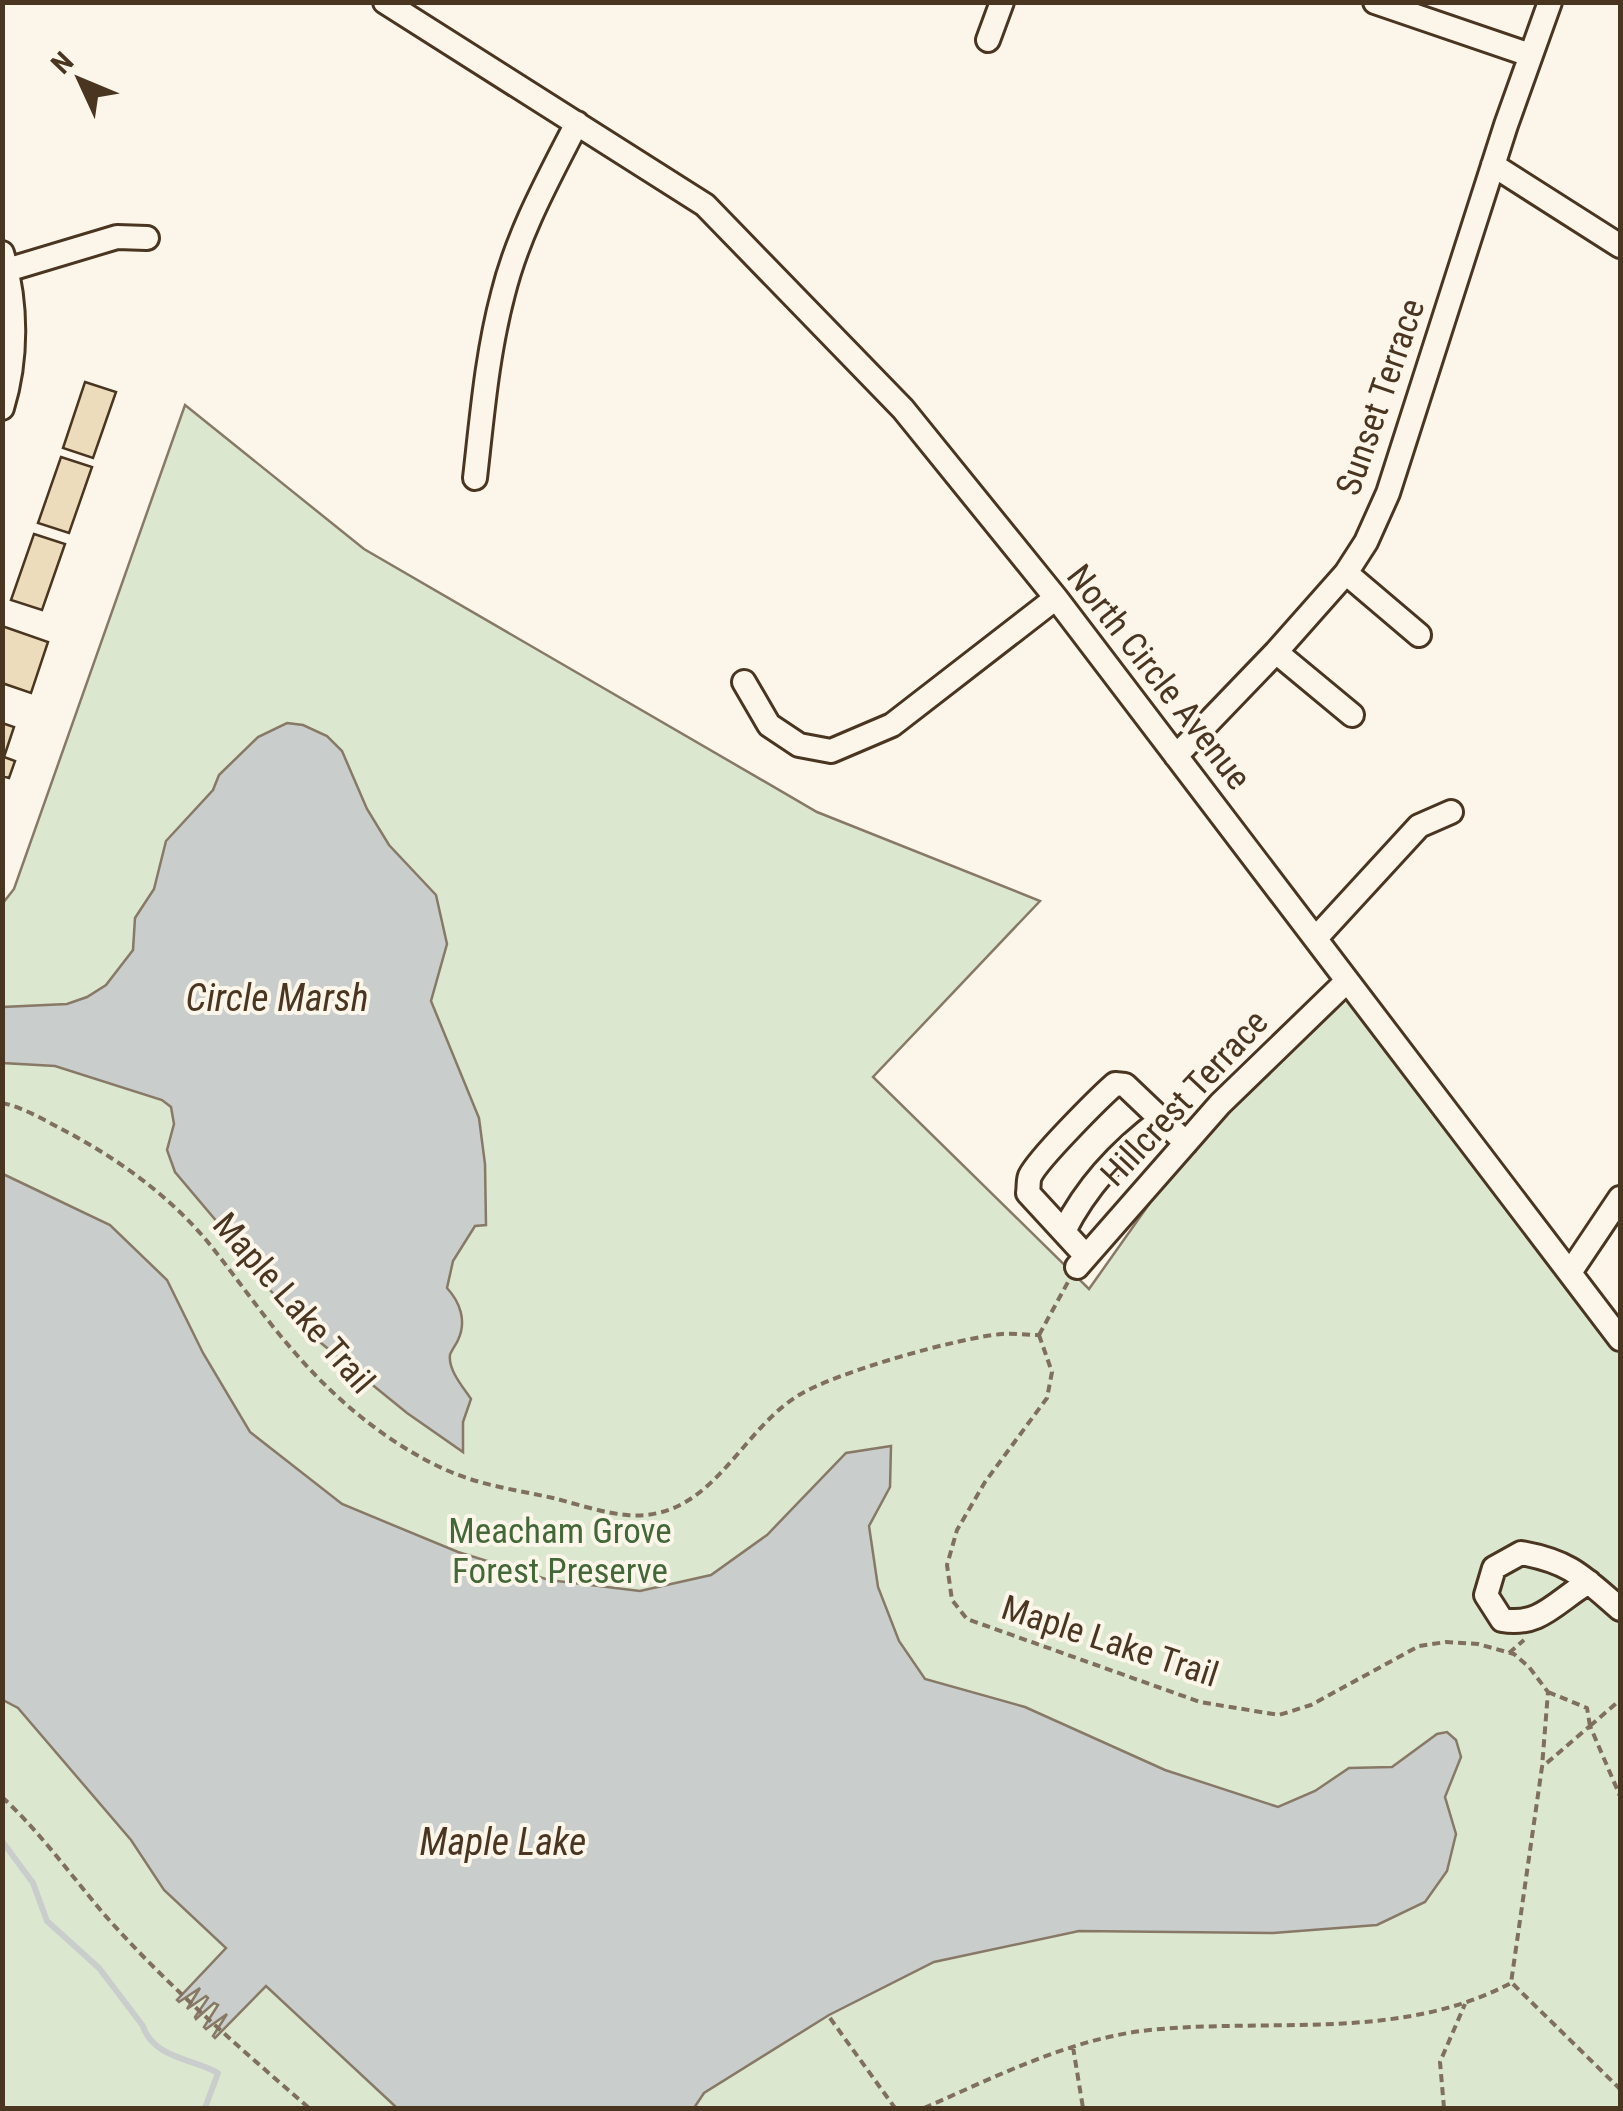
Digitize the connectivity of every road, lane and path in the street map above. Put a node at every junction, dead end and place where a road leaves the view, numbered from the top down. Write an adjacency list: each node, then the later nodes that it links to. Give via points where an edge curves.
1 (385, 2): 7 (street, North Circle Avenue)
2 (1002, 2): 5 (street)
3 (1375, 2): 6 (street)
4 (1550, 2): 6 (street, Sunset Terrace)
5 (988, 40)
6 (1530, 55): 8 (street, Sunset Terrace)
7 (577, 123): 13 (street, via 502,293); 15 (street, North Circle Avenue, via 705,205 903,409)
8 (1492, 165): 10 (street); 14 (street, Sunset Terrace, via 1388,493)
9 (147, 238): 11 (street, via 117,237)
10 (1620, 246)
11 (5, 262): 12 (street, via 14,328)
12 (2, 408)
13 (474, 478)
14 (1346, 573): 16 (street); 17 (street, Sunset Terrace)
15 (1056, 598): 18 (street, via 892,725 831,751 799,745 769,725); 20 (street, North Circle Avenue)
16 (1419, 635)
17 (1276, 652): 19 (street); 20 (street, Sunset Terrace)
18 (744, 682)
19 (1352, 715)
20 (1176, 756): 22 (street, North Circle Avenue)
21 (1451, 812): 22 (street, via 1419,826)
22 (1316, 938): 23 (street, North Circle Avenue)
23 (1346, 981): 26 (street, Hillcrest Terrace); 30 (street, North Circle Avenue)
24 (2, 1103): 31 (path, Maple Lake Trail, via 56,1126 144,1179 205,1238 296,1354 396,1442 477,1481 628,1515 694,1499 773,1412 804,1392 954,1344)
25 (1162, 1119): 26 (street); 28 (street, via 1107,1168); 28 (street, via 1125,1085 1115,1084 1065,1135 1030,1176 1028,1192)
26 (1186, 1143): 29 (street, Hillcrest Terrace)
27 (1620, 1198): 30 (street)
28 (1064, 1231): 29 (street)
29 (1082, 1262): 31 (path)
30 (1571, 1272): 32 (street, North Circle Avenue)
31 (1040, 1335): 35 (path, Maple Lake Trail, via 1052,1372 1047,1398 956,1530 947,1565 952,1600 967,1620 1200,1702 1279,1715 1311,1705 1418,1646 1446,1642 1514,1654)
32 (1620, 1339)
33 (1588, 1582): 34 (street)
34 (1620, 1609)
35 (1548, 1692): 37 (path, via 1586,1708); 38 (path)
36 (1620, 1700): 37 (path)
37 (1590, 1726): 38 (path); 39 (path)
38 (1542, 1767): 41 (path)
39 (1620, 1796)
40 (2, 1798): 46 (path, via 177,1988)
41 (1511, 1983): 42 (path); 45 (path)
42 (1465, 2003): 44 (path, via 1388,2022 1157,2029); 50 (path, via 1440,2062)
43 (830, 2018): 47 (path)
44 (1072, 2047): 48 (path); 49 (path)
45 (1620, 2089)
46 (309, 2108)
47 (895, 2108)
48 (924, 2108)
49 (1084, 2108)
50 (1444, 2108)

